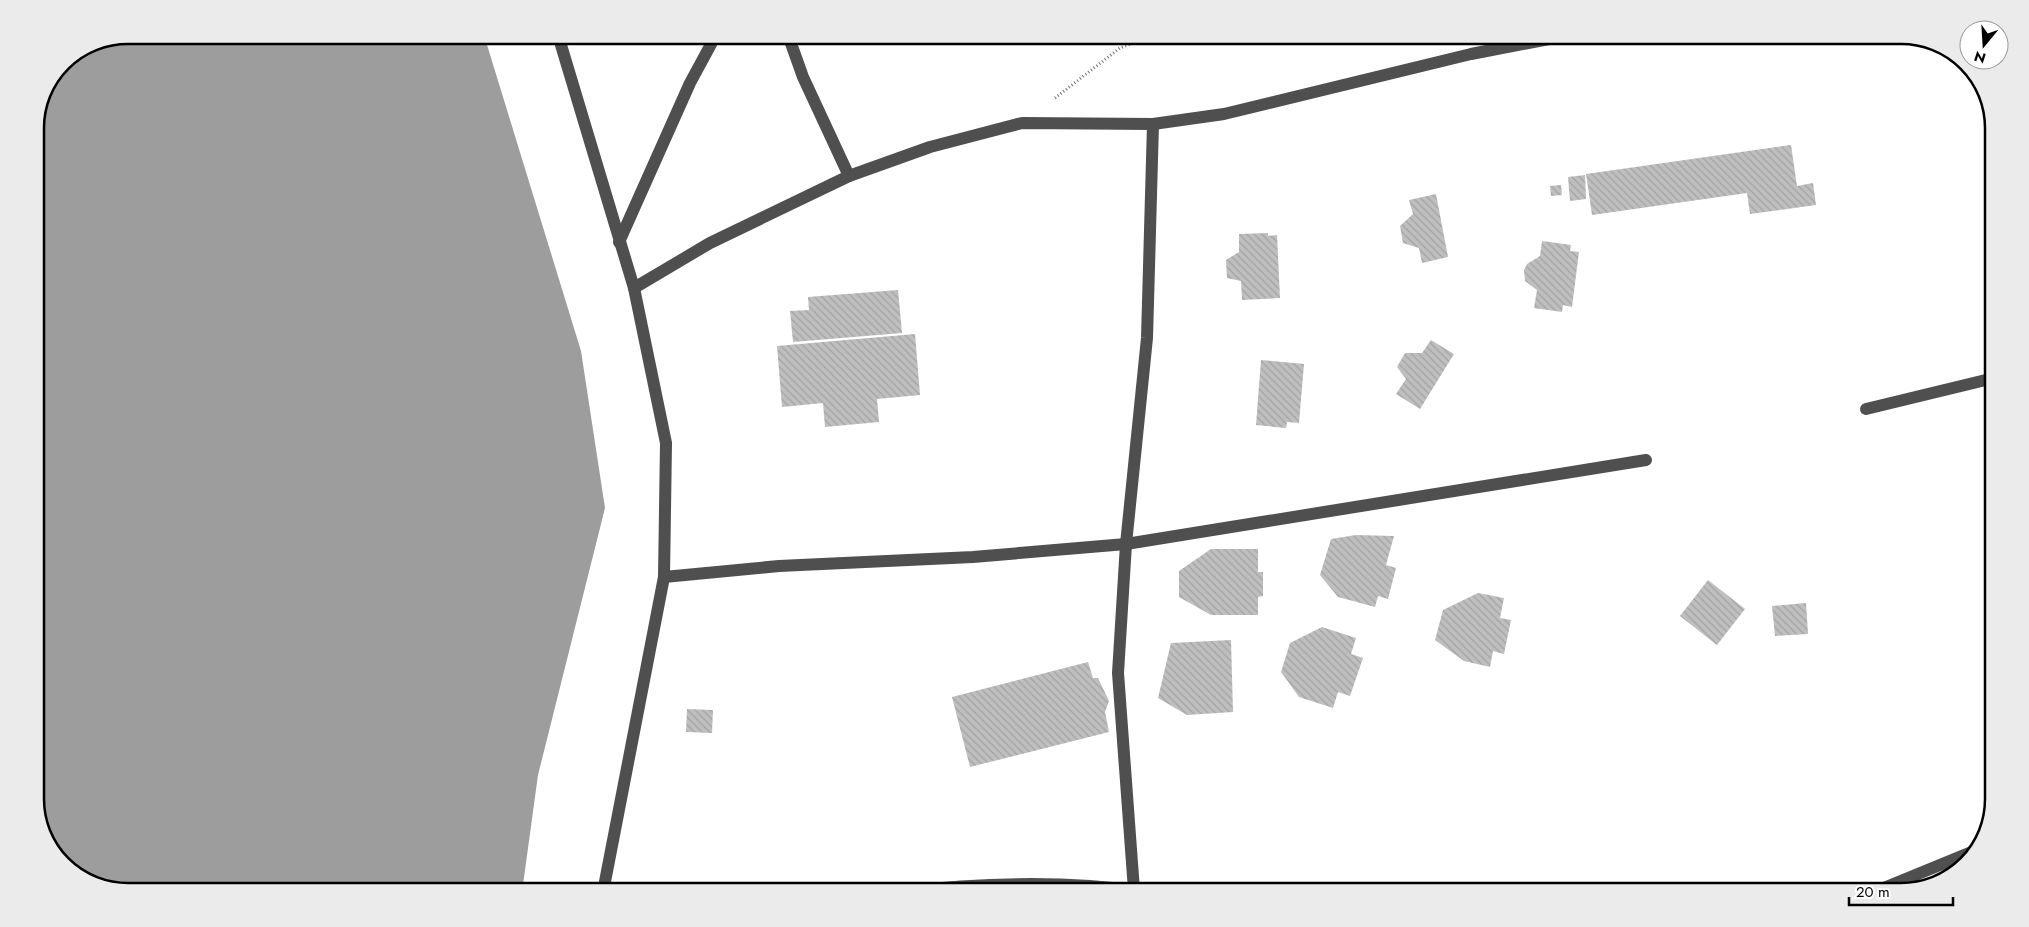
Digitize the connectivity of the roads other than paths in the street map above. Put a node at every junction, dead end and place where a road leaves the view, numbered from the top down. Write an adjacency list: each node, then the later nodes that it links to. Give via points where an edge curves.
1 (561, 44): 7 (street)
2 (711, 44): 7 (street, via 690,83)
3 (791, 44): 6 (street)
4 (1523, 44): 5 (street, via 1224,114)
5 (1154, 124): 6 (street, via 1022,123 930,147); 12 (street, via 1147,338)
6 (849, 176): 8 (street, via 710,242)
7 (618, 242): 8 (street)
8 (634, 288): 13 (street, via 666,443)
9 (1985, 380): 10 (street)
10 (1866, 410)
11 (1646, 460): 12 (street)
12 (1126, 544): 13 (street, via 973,557 779,566); 16 (street, via 1118,672)
13 (664, 577): 15 (street)
14 (1964, 855): 17 (street)
15 (606, 883)
16 (1138, 883)
17 (1896, 883)

